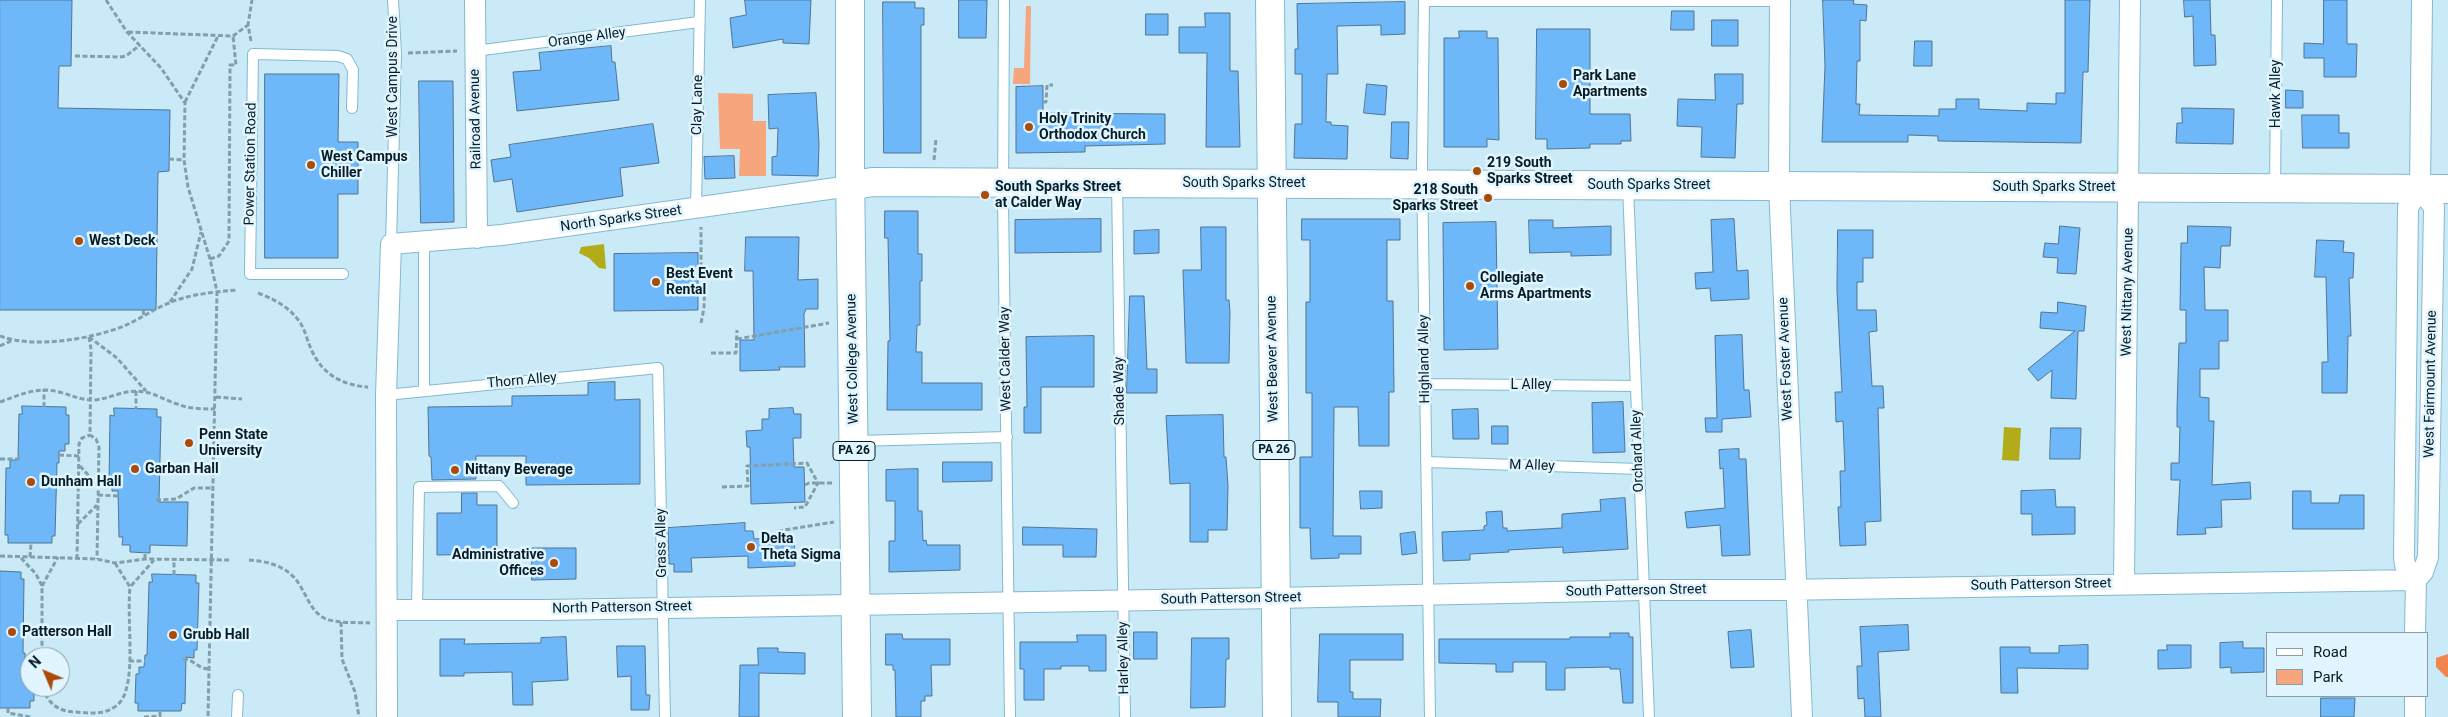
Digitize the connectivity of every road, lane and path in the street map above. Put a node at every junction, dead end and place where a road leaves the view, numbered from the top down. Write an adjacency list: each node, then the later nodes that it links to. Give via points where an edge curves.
1 (106, 0): 15 (path)
2 (252, 0): 17 (path, via 248,25)
3 (392, 0): 20 (lane, West Campus Drive)
4 (475, 0): 19 (street, Railroad Avenue)
5 (700, 0): 14 (lane, Clay Lane)
6 (850, 0): 35 (street, West College Avenue / PA 26)
7 (1004, 0): 30 (lane, West Calder Way)
8 (1270, 0): 32 (street, West Beaver Avenue / PA 26)
9 (1780, 0): 13 (lane); 36 (street, West Foster Avenue)
10 (2130, 0): 37 (street, West Nittany Avenue)
11 (2277, 0): 38 (lane, Hawk Alley)
12 (2422, 0): 39 (street, West Fairmount Avenue)
13 (1424, 1): 33 (lane, Highland Alley)
14 (699, 22): 19 (lane, Orange Alley); 41 (lane, Clay Lane)
15 (127, 32): 16 (path); 18 (path)
16 (218, 36): 17 (path); 24 (path)
17 (232, 36): 46 (path, via 236,65 230,66 229,241 219,256)
18 (140, 45): 21 (path, via 126,56); 24 (path)
19 (475, 51): 20 (path); 43 (street, Railroad Avenue)
20 (396, 53): 45 (lane, West Campus Drive)
21 (75, 56)
22 (1054, 85): 23 (path, via 1046,85 1046,102)
23 (1043, 102)
24 (185, 103): 29 (path)
25 (352, 108): 47 (lane, Power Station Road, via 353,70 346,59 338,56 253,54 250,274)
26 (936, 139): 27 (path)
27 (935, 156)
28 (169, 159): 29 (path)
29 (184, 160): 42 (path)
30 (1003, 183): 31 (street, South Sparks Street); 35 (street, South Sparks Street, via 872,182); 79 (lane, West Calder Way)
31 (1117, 183): 32 (street, South Sparks Street); 127 (lane, Shade Way)
32 (1271, 183): 33 (street, South Sparks Street); 126 (street, West Beaver Avenue / PA 26)
33 (1423, 184): 34 (street, South Sparks Street); 64 (lane, Highland Alley)
34 (1628, 185): 36 (street, South Sparks Street); 65 (lane, Orchard Alley)
35 (850, 186): 41 (street, North Sparks Street); 80 (street, West College Avenue / PA 26)
36 (1778, 186): 37 (street, South Sparks Street); 123 (street, West Foster Avenue)
37 (2129, 187): 38 (street, South Sparks Street); 120 (street, West Nittany Avenue)
38 (2274, 188): 39 (street, South Sparks Street)
39 (2420, 189): 40 (street, South Sparks Street); 119 (street, West Fairmount Avenue, via 2408,207 2405,447 2404,557 2405,566)
40 (2448, 189)
41 (699, 218): 43 (street, North Sparks Street); 55 (path, via 701,274 705,274)
42 (201, 231): 46 (path); 51 (path, via 192,269)
43 (477, 238): 44 (street, North Sparks Street)
44 (424, 242): 45 (street, North Sparks Street); 69 (lane)
45 (391, 244): 68 (street)
46 (210, 259): 49 (path)
47 (343, 274)
48 (237, 290): 49 (path)
49 (217, 292): 51 (path); 71 (path)
50 (258, 293): 68 (path, via 278,302 295,316 318,362 328,374 340,382)
51 (170, 302): 53 (path)
52 (143, 310): 53 (path)
53 (144, 316): 58 (path)
54 (834, 322): 59 (path)
55 (701, 323)
56 (737, 330): 59 (path)
57 (0, 336): 60 (path)
58 (89, 337): 60 (path); 70 (path, via 117,358); 73 (path)
59 (736, 339): 62 (path, via 736,352)
60 (11, 340): 61 (path)
61 (0, 346)
62 (711, 353)
63 (658, 368): 69 (lane, Thorn Alley); 130 (lane, Grass Alley)
64 (1426, 384): 65 (lane, L Alley); 85 (lane, Highland Alley)
65 (1636, 386): 87 (lane, Orchard Alley)
66 (44, 389): 73 (path); 74 (path, via 28,391); 75 (path)
67 (136, 391): 70 (path); 73 (path); 76 (path)
68 (381, 391): 69 (lane, Thorn Alley); 131 (street)
69 (424, 391)
70 (146, 392): 77 (path, via 184,407)
71 (216, 397): 72 (path); 77 (path)
72 (242, 399)
73 (90, 400): 78 (path)
74 (0, 402)
75 (44, 407)
76 (136, 409)
77 (215, 410): 93 (path)
78 (90, 435): 82 (path, via 80,441); 91 (path, via 99,447)
79 (1007, 437): 80 (lane); 128 (lane, West Calder Way)
80 (854, 441): 129 (street, West College Avenue / PA 26)
81 (59, 455): 82 (path)
82 (79, 456): 86 (path)
83 (0, 458): 84 (path)
84 (21, 459)
85 (1426, 462): 87 (lane, M Alley); 125 (lane, Highland Alley)
86 (79, 466): 91 (path); 101 (path)
87 (1639, 469): 124 (lane, Orchard Alley)
88 (818, 482): 89 (path); 90 (path); 92 (path, via 808,463 764,465 747,466 748,486); 99 (path, via 805,507)
89 (832, 483)
90 (805, 485)
91 (98, 486): 94 (path)
92 (722, 487)
93 (213, 488): 96 (path, via 194,488 176,498); 116 (path)
94 (98, 495): 95 (path); 98 (path)
95 (118, 496)
96 (156, 500)
97 (513, 503): 132 (lane, via 499,486 420,487)
98 (97, 505): 101 (path); 110 (path)
99 (794, 508)
100 (826, 522): 102 (path)
101 (78, 524): 109 (path)
102 (778, 531)
103 (30, 543): 107 (path)
104 (145, 553): 111 (path)
105 (0, 556): 106 (path)
106 (20, 557): 107 (path); 121 (path)
107 (30, 557): 108 (path)
108 (58, 557): 109 (path); 121 (path)
109 (77, 559): 110 (path)
110 (96, 559): 117 (path)
111 (145, 559): 112 (path); 117 (path)
112 (154, 560): 115 (path); 122 (path)
113 (229, 560): 116 (path)
114 (249, 560): 133 (path, via 270,562 283,569 296,580 319,615)
115 (174, 561): 116 (path); 118 (path)
116 (212, 561): 140 (path)
117 (115, 563): 122 (path)
118 (174, 575)
119 (2416, 580): 120 (street, South Patterson Street); 135 (street)
120 (2124, 584): 123 (street, South Patterson Street)
121 (42, 586): 136 (path)
122 (130, 587): 138 (path)
123 (1795, 589): 124 (street, South Patterson Street); 161 (street, West Foster Avenue)
124 (1644, 590): 125 (street, South Patterson Street); 160 (lane, Orchard Alley)
125 (1427, 595): 126 (street, South Patterson Street); 159 (lane, Highland Alley)
126 (1276, 598): 127 (street, South Patterson Street); 158 (street, West Beaver Avenue / PA 26)
127 (1123, 600): 128 (street, South Patterson Street); 157 (lane, Harley Alley)
128 (1010, 602): 129 (street, South Patterson Street); 156 (lane, West Calder Way)
129 (857, 604): 130 (street, North Patterson Street); 155 (street, West College Avenue / PA 26)
130 (663, 608): 132 (street, North Patterson Street); 154 (lane, Grass Alley)
131 (388, 610): 132 (street, North Patterson Street); 153 (street)
132 (417, 610)
133 (341, 622): 134 (path); 152 (path, via 342,659 355,692)
134 (371, 623)
135 (2415, 632)
136 (42, 647)
137 (183, 659): 140 (path, via 200,668)
138 (129, 661): 139 (path); 147 (path, via 124,697 112,709)
139 (145, 661)
140 (210, 669): 150 (path)
141 (238, 695): 151 (lane)
142 (47, 697): 146 (path, via 56,707)
143 (2415, 697): 162 (street)
144 (8, 708): 148 (path, via 8,713)
145 (160, 711): 149 (path, via 160,716)
146 (78, 715): 147 (path)
147 (91, 715)
148 (31, 717)
149 (144, 717)
150 (208, 717)
151 (237, 717)
152 (359, 717)
153 (387, 717)
154 (665, 717)
155 (857, 717)
156 (1010, 717)
157 (1125, 717)
158 (1277, 717)
159 (1430, 717)
160 (1649, 717)
161 (1802, 717)
162 (2415, 717)

